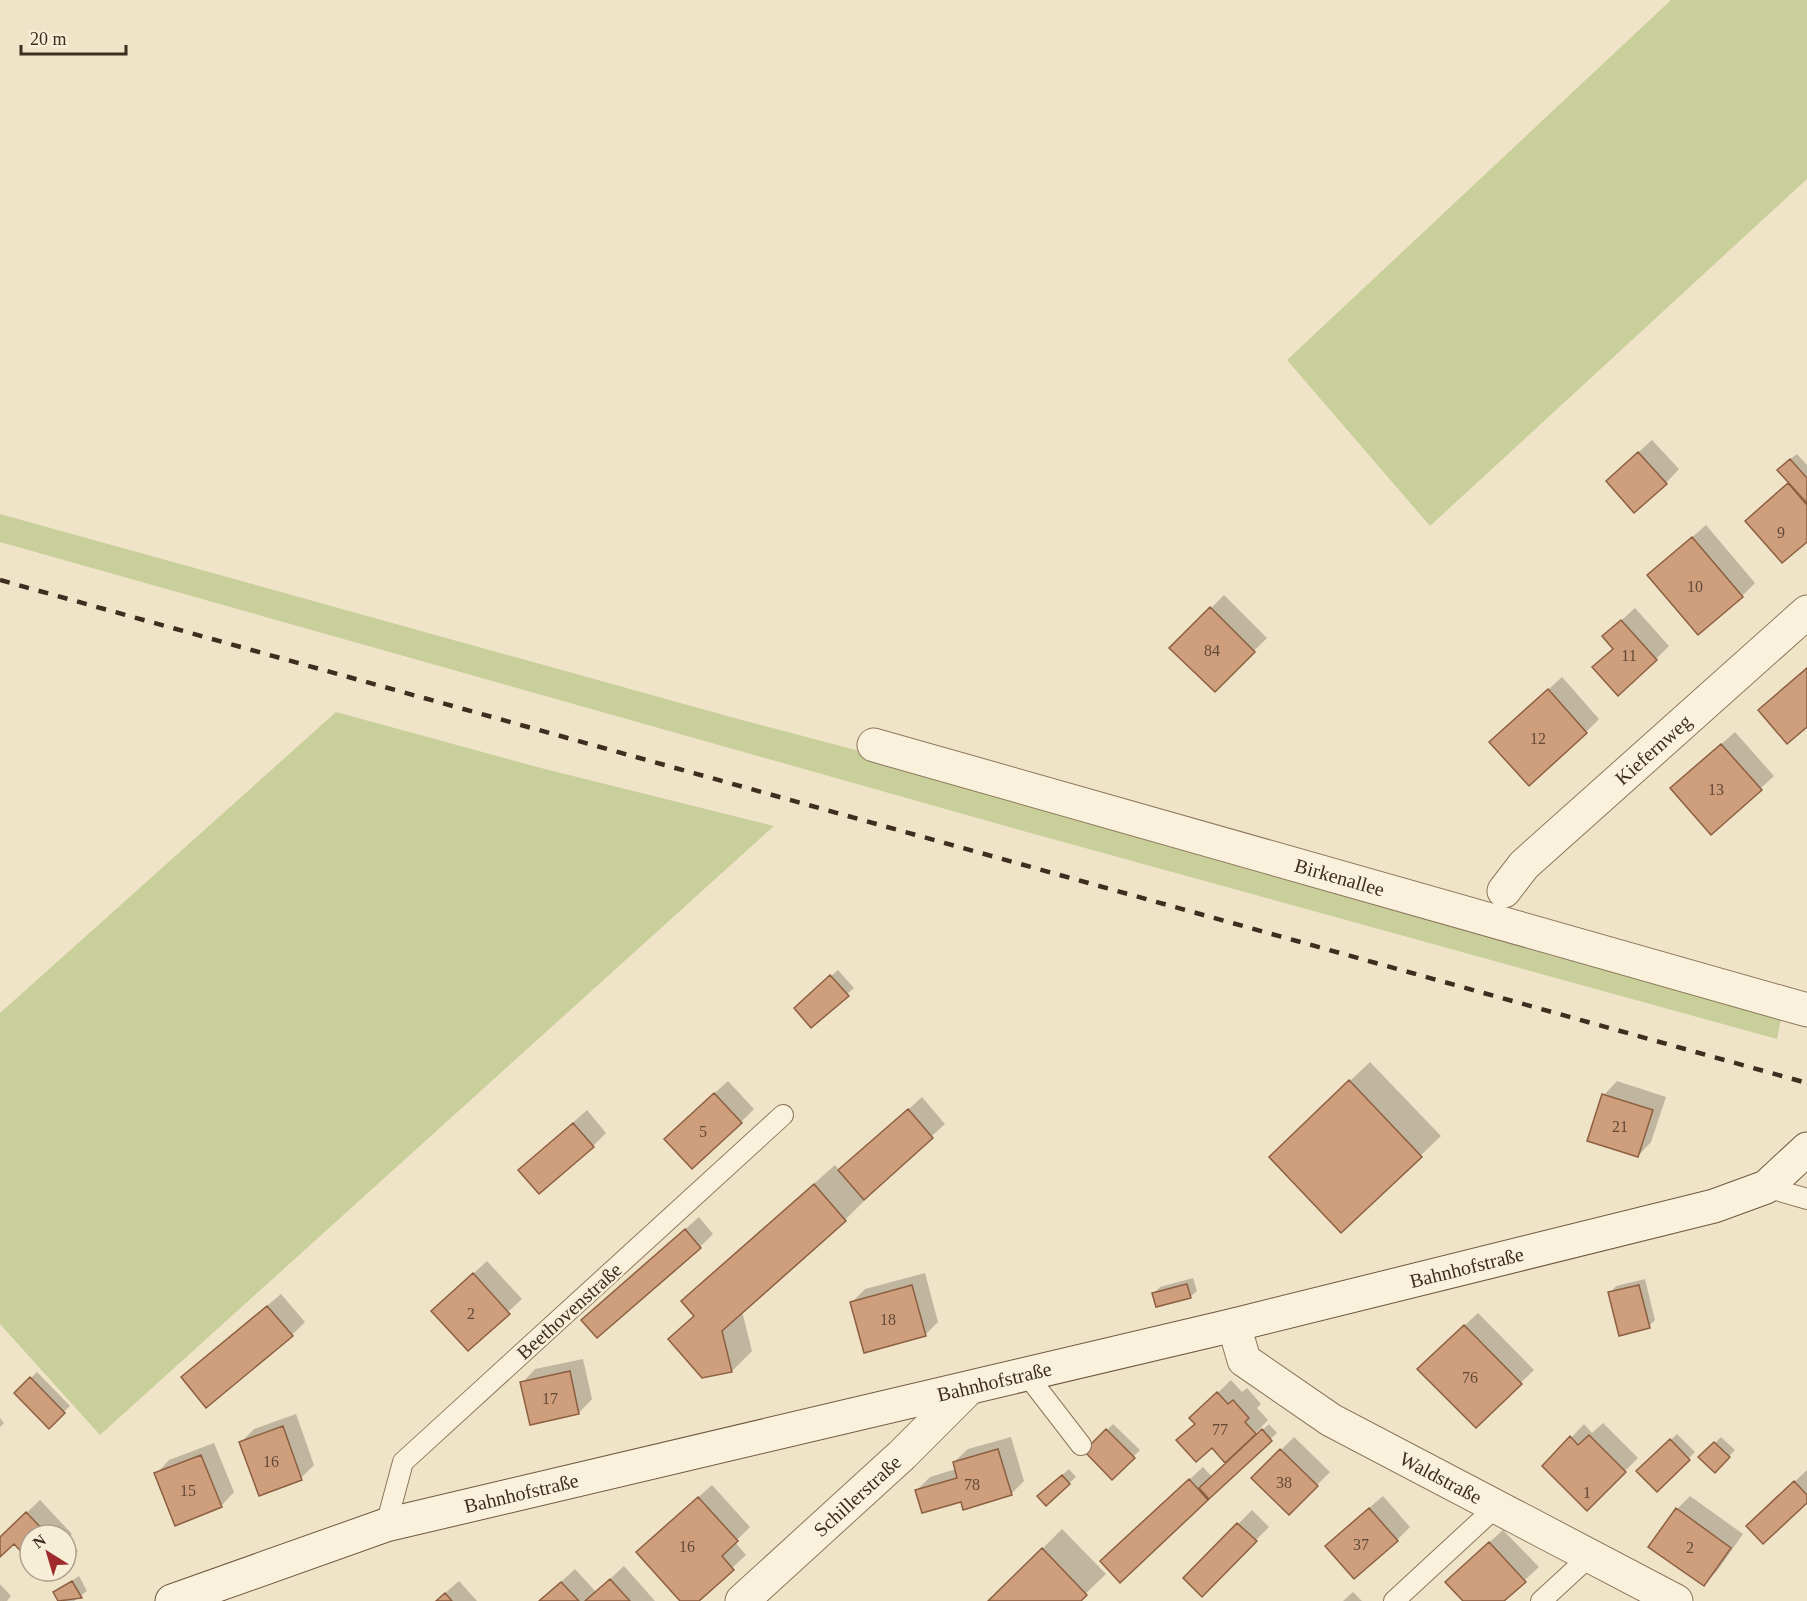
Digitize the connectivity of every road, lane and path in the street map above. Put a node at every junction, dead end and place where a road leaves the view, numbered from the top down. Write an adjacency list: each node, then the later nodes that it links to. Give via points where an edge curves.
1 (1807, 612): 3 (street, Kiefernweg, via 1524,865)
2 (874, 745): 4 (street, Birkenallee)
3 (1504, 891)
4 (1807, 1010)
5 (783, 1115): 14 (lane, Beethovenstraße, via 403,1462)
6 (1807, 1149): 7 (street, Bahnhofstraße)
7 (1766, 1187): 8 (lane); 9 (street, Bahnhofstraße, via 1714,1206)
8 (1807, 1199)
9 (1234, 1325): 10 (street, Bahnhofstraße); 13 (street, Waldstraße, via 1244,1360 1331,1420)
10 (1027, 1375): 11 (street, Bahnhofstraße); 12 (lane)
11 (969, 1388): 14 (street, Bahnhofstraße); 17 (street, Schillerstraße, via 902,1455)
12 (1081, 1445)
13 (1496, 1507): 15 (street, Waldstraße); 18 (lane)
14 (386, 1525): 16 (street, Bahnhofstraße)
15 (1590, 1556): 19 (lane); 20 (street, Waldstraße)
16 (172, 1601)
17 (742, 1601)
18 (1394, 1601)
19 (1541, 1601)
20 (1676, 1601)

